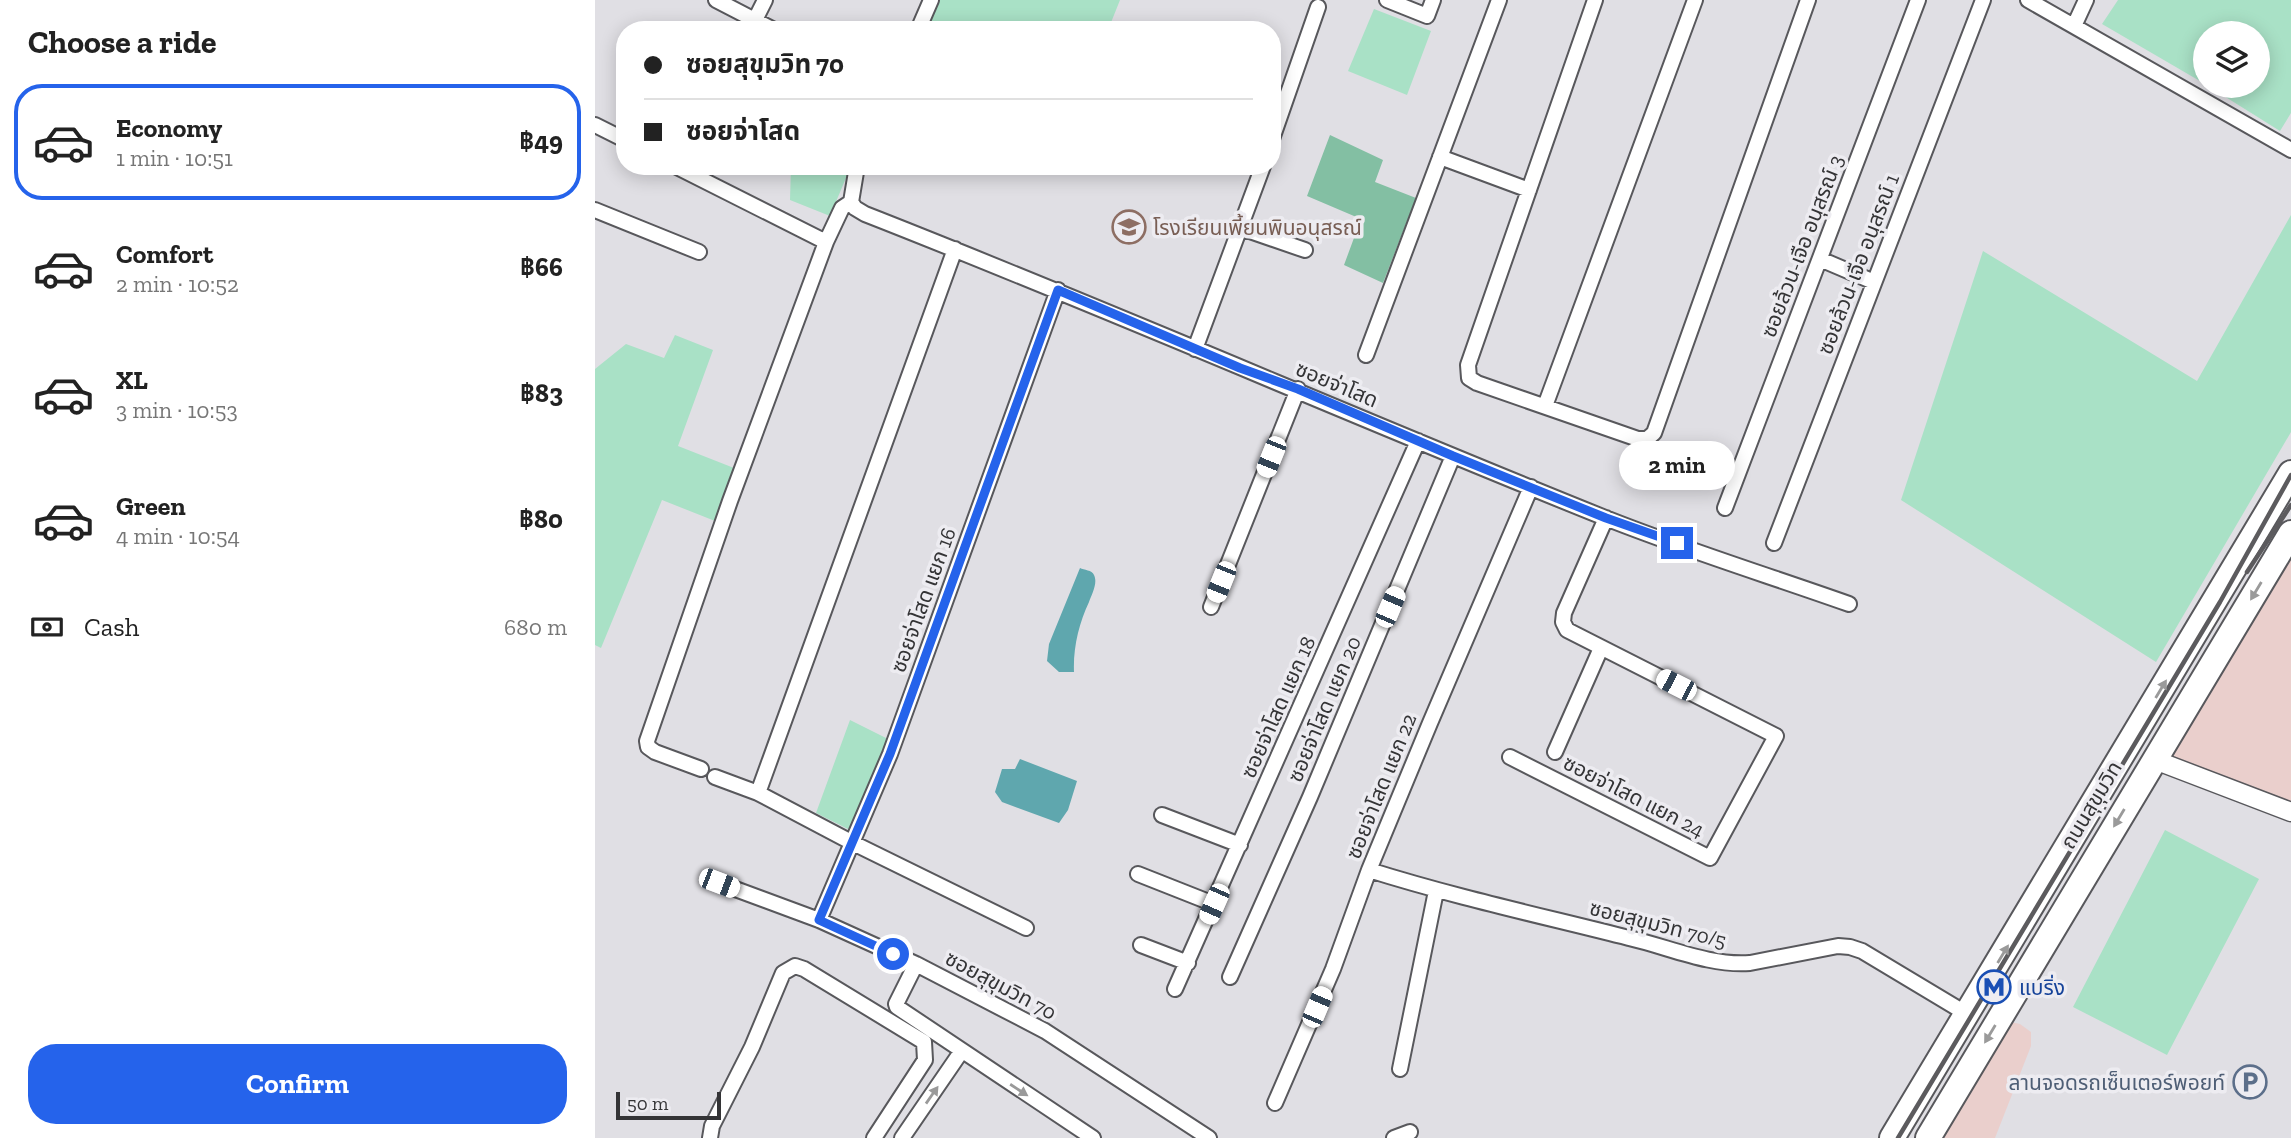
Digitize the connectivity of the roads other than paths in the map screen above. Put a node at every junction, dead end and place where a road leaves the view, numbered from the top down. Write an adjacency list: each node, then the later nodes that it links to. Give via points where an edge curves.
1 (716, 0): 15 (street)
2 (765, 0): 15 (street)
3 (931, 0): 16 (street)
4 (1387, 0): 5 (street, via 1427,16)
5 (1433, 0)
6 (1499, 0): 22 (street)
7 (1595, 0): 26 (street)
8 (1695, 0): 40 (street)
9 (1808, 0): 40 (street, via 1654,433 1638,439)
10 (1919, 0): 34 (street, ซอยล้วน-เจือ อนุสรณ์ 3)
11 (1983, 0): 35 (street, ซอยล้วน-เจือ อนุสรณ์ 1)
12 (2028, 0): 17 (street)
13 (2085, 0): 17 (street)
14 (1318, 7): 18 (street)
15 (755, 20)
16 (922, 21)
17 (2074, 26): 21 (street)
18 (1281, 113)
19 (595, 125): 20 (street)
20 (616, 136)
21 (2291, 150)
22 (1440, 157): 26 (street); 38 (street)
23 (693, 175): 30 (street)
24 (856, 175): 27 (street)
25 (1260, 175): 29 (street)
26 (1529, 190): 40 (street, via 1468,366 1469,378 1477,383)
27 (851, 202): 30 (street, via 842,208); 31 (street, ซอยจ่าโสด, via 865,214)
28 (595, 210): 33 (street)
29 (1241, 228): 32 (street); 37 (street)
30 (826, 242): 56 (street, via 647,741 647,747)
31 (955, 249): 36 (street, ซอยจ่าโสด); 58 (street)
32 (1305, 250)
33 (699, 251)
34 (1820, 259): 35 (street); 45 (street, ซอยล้วน-เจือ อนุสรณ์ 3)
35 (1874, 282): 48 (street, ซอยล้วน-เจือ อนุสรณ์ 1)
36 (1058, 290): 37 (street, ซอยจ่าโสด); 61 (street, ซอยจ่าโสด แยก 16, via 890,754)
37 (1195, 349): 39 (street, ซอยจ่าโสด)
38 (1366, 355)
39 (1298, 389): 41 (street, ซอยจ่าโสด); 50 (street)
40 (1545, 406)
41 (1418, 441): 42 (street, ซอยจ่าโสด); 62 (street, ซอยจ่าโสด แยก 18)
42 (1453, 456): 44 (street, ซอยจ่าโสด); 73 (street, ซอยจ่าโสด แยก 20)
43 (2291, 472): 52 (highway, ถนนสุขุมวิท, one-way to 43)
44 (1531, 487): 46 (street, ซอยจ่าโสด); 63 (street, ซอยจ่าโสด แยก 22)
45 (1725, 508)
46 (1606, 518): 49 (street, ซอยจ่าโสด); 51 (street, ซอยจ่าโสด แยก 24, via 1563,622 1567,630)
47 (2291, 533): 55 (highway, ถนนสุขุมวิท, one-way to 55)
48 (1774, 543)
49 (1849, 604)
50 (1211, 607)
51 (1601, 648): 53 (street); 54 (street, ซอยจ่าโสด แยก 24, via 1776,736 1710,858)
52 (2126, 748): 55 (highway); 75 (highway, ถนนสุขุมวิท, one-way to 52)
53 (1555, 752)
54 (1510, 757)
55 (2155, 760): 59 (street); 87 (highway, ถนนสุขุมวิท, one-way to 87)
56 (701, 769)
57 (715, 777): 58 (street)
58 (758, 793): 61 (street)
59 (2291, 812)
60 (1162, 814): 62 (street)
61 (851, 842): 68 (street, ซอยจ่าโสด แยก 16); 69 (street)
62 (1240, 845): 67 (street, ซอยจ่าโสด แยก 18)
63 (1369, 870): 66 (street, ซอยสุขุมวิท 70/5); 78 (street, ซอยจ่าโสด แยก 22, via 1333,969)
64 (1138, 874): 67 (street)
65 (719, 883): 68 (street, ซอยสุขุมวิท 70)
66 (1436, 891): 75 (street, ซอยสุขุมวิท 70/5, via 1735,964 1850,947); 77 (street)
67 (1214, 904): 71 (street, ซอยจ่าโสด แยก 18)
68 (819, 920): 72 (street, ซอยสุขุมวิท 70)
69 (1026, 928)
70 (1141, 945): 71 (street)
71 (1188, 963): 74 (street, ซอยจ่าโสด แยก 18)
72 (916, 964): 76 (street, via 896,1006); 84 (street, ซอยสุขุมวิท 70, via 1045,1031)
73 (1230, 977)
74 (1175, 989)
75 (1967, 1014): 86 (highway, ถนนสุขุมวิท)
76 (961, 1052): 82 (street, one-way to 76); 83 (street, one-way to 83)
77 (1400, 1069)
78 (1275, 1102)
79 (1410, 1132): 85 (street)
80 (710, 1138): 81 (street, via 783,973 795,966 924,1042 925,1060)
81 (874, 1138)
82 (902, 1138)
83 (1093, 1138)
84 (1209, 1138)
85 (1394, 1138)
86 (1892, 1138)
87 (1928, 1138)

